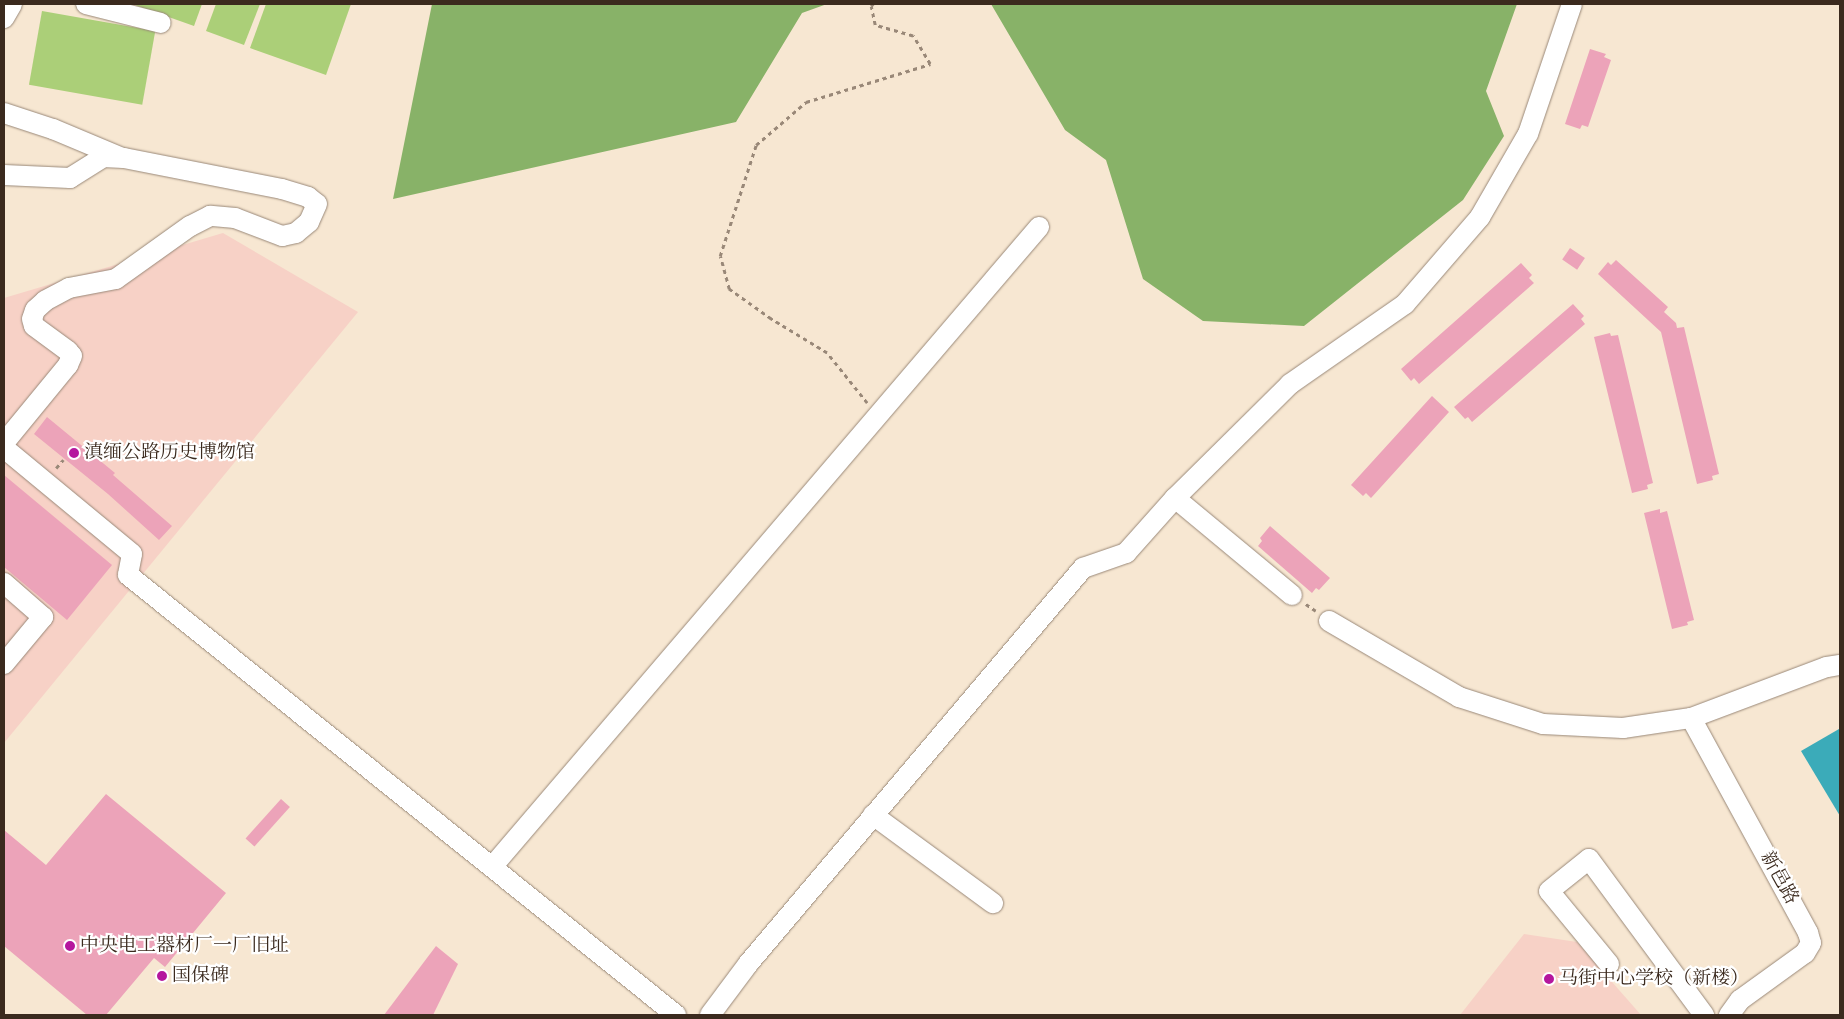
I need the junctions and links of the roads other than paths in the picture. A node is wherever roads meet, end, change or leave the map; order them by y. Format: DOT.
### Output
graph roads {
  1 [pos="12,4"];
  2 [pos="86,4"];
  3 [pos="1572,4"];
  4 [pos="4,18"];
  5 [pos="160,23"];
  6 [pos="4,113"];
  7 [pos="121,158"];
  8 [pos="4,175"];
  9 [pos="1039,227"];
  10 [pos="4,443"];
  11 [pos="4,448"];
  12 [pos="1175,498"];
  13 [pos="4,583"];
  14 [pos="1292,595"];
  15 [pos="1329,621"];
  16 [pos="4,664"];
  17 [pos="1840,665"];
  18 [pos="1691,718"];
  19 [pos="873,815"];
  20 [pos="492,867"];
  21 [pos="993,903"];
  22 [pos="1609,964"];
  23 [pos="676,1015"];
  24 [pos="710,1015"];
  25 [pos="1704,1015"];
  26 [pos="1729,1015"];
  1 -- 4 [label="street"];
  2 -- 5 [label="street"];
  3 -- 12 [label="street"];
  6 -- 7 [label="street"];
  7 -- 8 [label="street"];
  7 -- 10 [label="street"];
  9 -- 20 [label="street"];
  11 -- 20 [label="street"];
  12 -- 14 [label="street"];
  12 -- 19 [label="street"];
  13 -- 16 [label="street"];
  15 -- 18 [label="street"];
  17 -- 18 [label="street"];
  18 -- 26 [label="street, 新邑路"];
  19 -- 21 [label="street"];
  19 -- 24 [label="street"];
  20 -- 23 [label="street"];
  22 -- 25 [label="street"];
}
